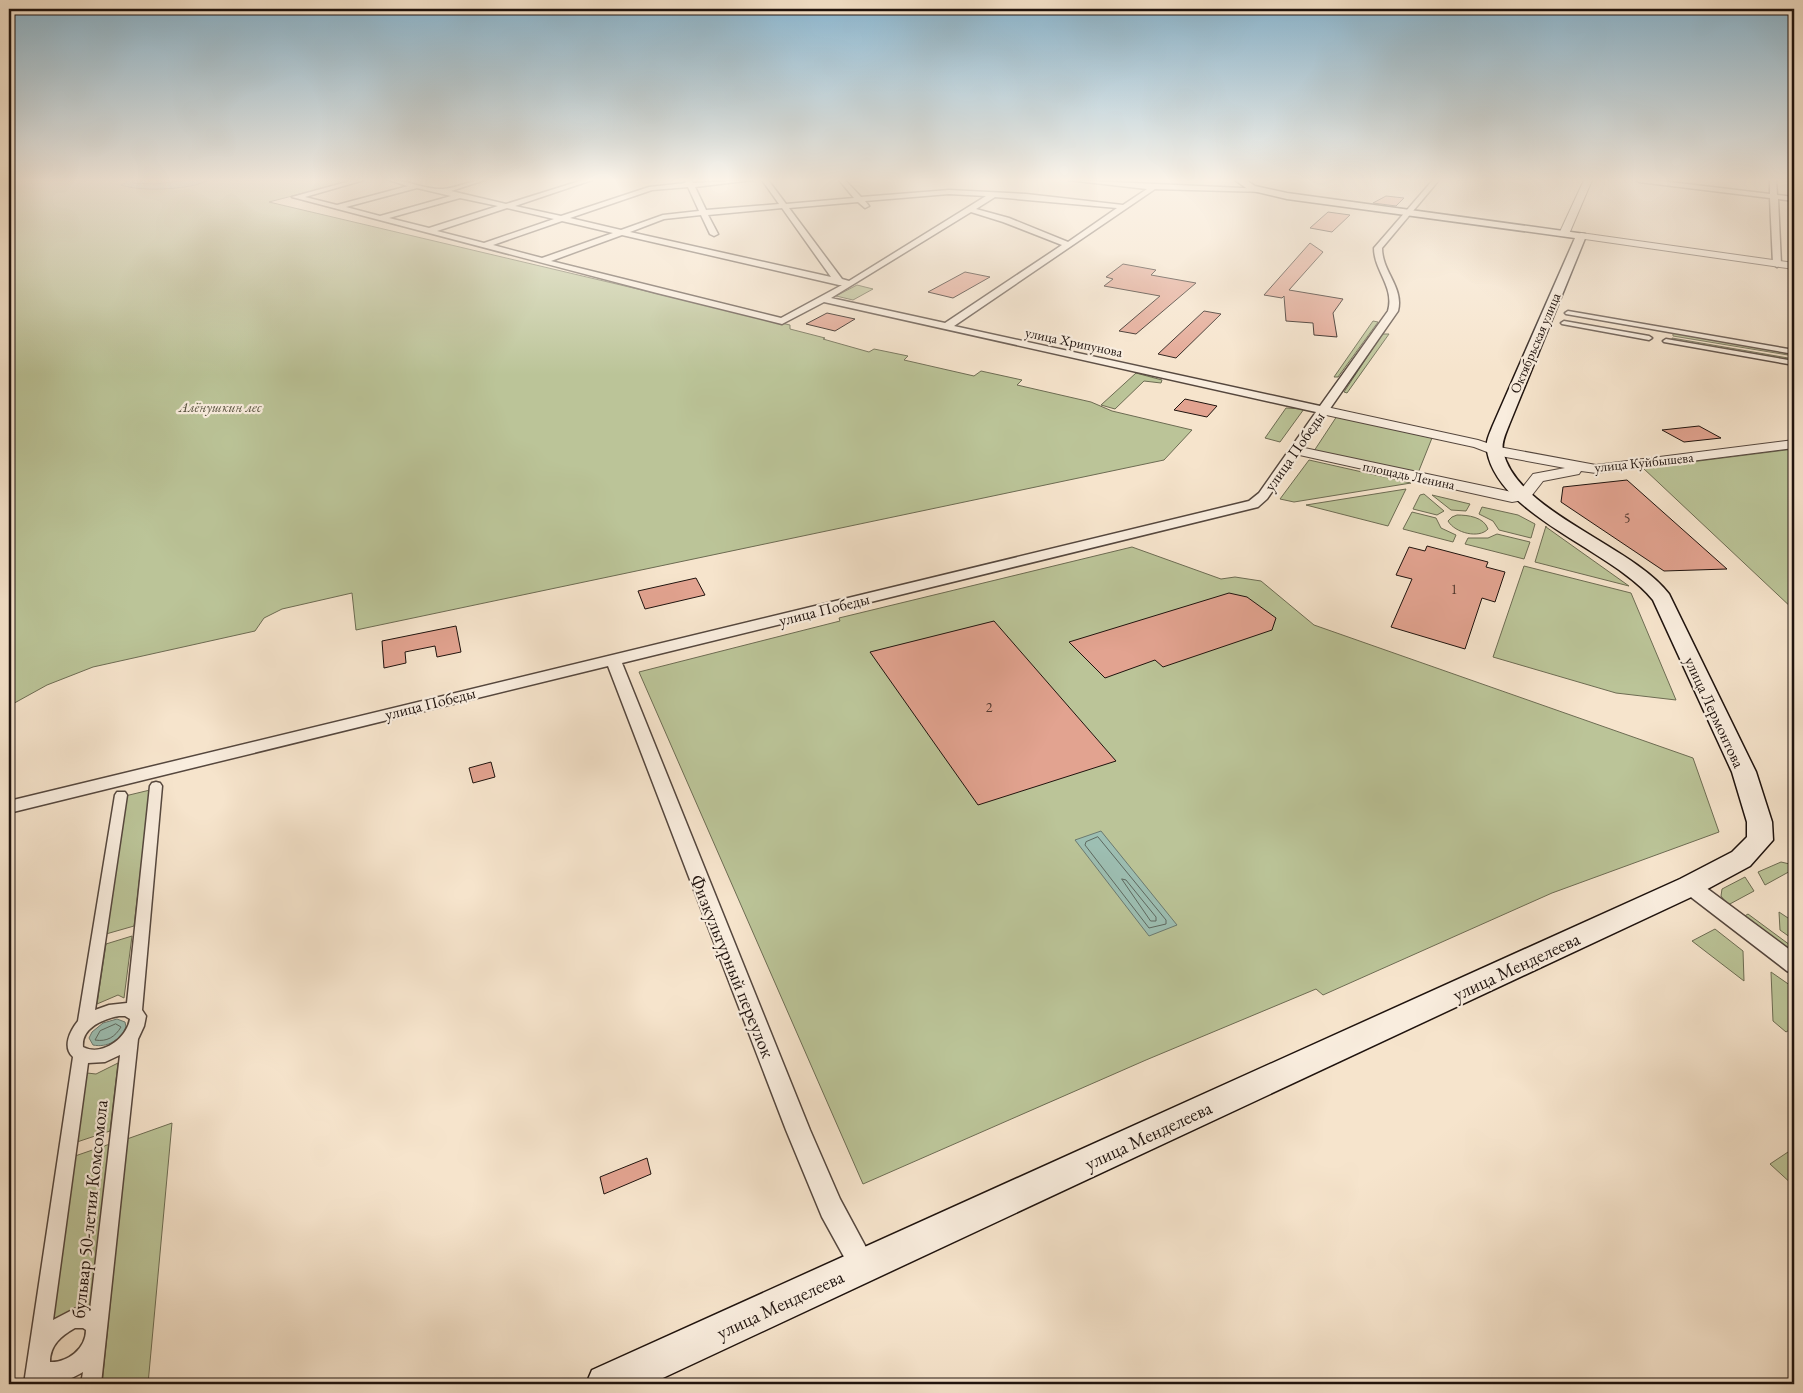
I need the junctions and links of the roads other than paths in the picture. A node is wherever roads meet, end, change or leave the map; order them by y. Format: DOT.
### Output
graph roads {
  1 [pos="485,245"];
  2 [pos="586,245"];
  3 [pos="678,245"];
  4 [pos="811,245"];
  5 [pos="913,245"];
  6 [pos="1068,245"];
  7 [pos="1379,245"];
  8 [pos="1577,245"];
  9 [pos="1644,245"];
  10 [pos="1776,245"];
  11 [pos="542,261"];
  12 [pos="1777,264"];
  13 [pos="1794,266"];
  14 [pos="839,282"];
  15 [pos="850,284"];
  16 [pos="822,299"];
  17 [pos="946,327"];
  18 [pos="1650,333"];
  19 [pos="1668,336"];
  20 [pos="1794,352"];
  21 [pos="1794,358"];
  22 [pos="1794,363"];
  23 [pos="1322,410"];
  24 [pos="1794,444"];
  25 [pos="1295,450"];
  26 [pos="1495,451"];
  27 [pos="1596,469"];
  28 [pos="1524,496"];
  29 [pos="613,660"];
  30 [pos="156,786"];
  31 [pos="121,795"];
  32 [pos="9,807"];
  33 [pos="1690,886"];
  34 [pos="1794,965"];
  35 [pos="134,1011"];
  36 [pos="86,1025"];
  37 [pos="130,1039"];
  38 [pos="81,1055"];
  39 [pos="863,1266"];
  40 [pos="97,1332"];
  41 [pos="39,1354"];
  42 [pos="34,1384"];
  43 [pos="91,1384"];
  44 [pos="606,1384"];
  1 -- 11 [label="street"];
  2 -- 11 [label="street"];
  3 -- 14 [label="street"];
  4 -- 14 [label="street"];
  5 -- 15 [label="street"];
  6 -- 17 [label="street"];
  7 -- 23 [label="street, улица Победы"];
  8 -- 26 [label="main road, Октябрьская улица"];
  9 -- 12 [label="street"];
  10 -- 12 [label="street"];
  11 -- 16 [label="street"];
  12 -- 13 [label="street"];
  14 -- 15 [label="street"];
  15 -- 16 [label="street"];
  16 -- 17 [label="street, улица Хрипунова"];
  17 -- 23 [label="street, улица Хрипунова"];
  18 -- 18 [label="street"];
  18 -- 19 [label="street"];
  18 -- 19 [label="street"];
  19 -- 20 [label="street"];
  19 -- 21 [label="street"];
  19 -- 22 [label="street"];
  23 -- 25 [label="street, улица Победы"];
  23 -- 26 [label="street"];
  24 -- 27 [label="street, улица Куйбышева"];
  25 -- 28 [label="street, площадь Ленина"];
  25 -- 29 [label="street, улица Победы"];
  26 -- 27 [label="street, улица Куйбышева"];
  26 -- 28 [label="main road, улица Лермонтова"];
  27 -- 28 [label="street"];
  28 -- 33 [label="main road, улица Лермонтова"];
  29 -- 32 [label="street, улица Победы"];
  29 -- 39 [label="street, Физкультурный переулок"];
  30 -- 35 [label="street, бульвар 50-летия Комсомола"];
  31 -- 36 [label="street, бульвар 50-летия Комсомола"];
  33 -- 34 [label="street"];
  33 -- 39 [label="main road, улица Менделеева"];
  35 -- 36 [label="street"];
  35 -- 37 [label="street, бульвар 50-летия Комсомола"];
  36 -- 38 [label="street, бульвар 50-летия Комсомола"];
  37 -- 38 [label="street"];
  37 -- 40 [label="street, бульвар 50-летия Комсомола"];
  38 -- 41 [label="street, бульвар 50-летия Комсомола"];
  39 -- 44 [label="main road, улица Менделеева"];
  40 -- 41 [label="street"];
  40 -- 41 [label="street"];
  40 -- 43 [label="street, бульвар 50-летия Комсомола"];
  41 -- 42 [label="street, бульвар 50-летия Комсомола"];
}
